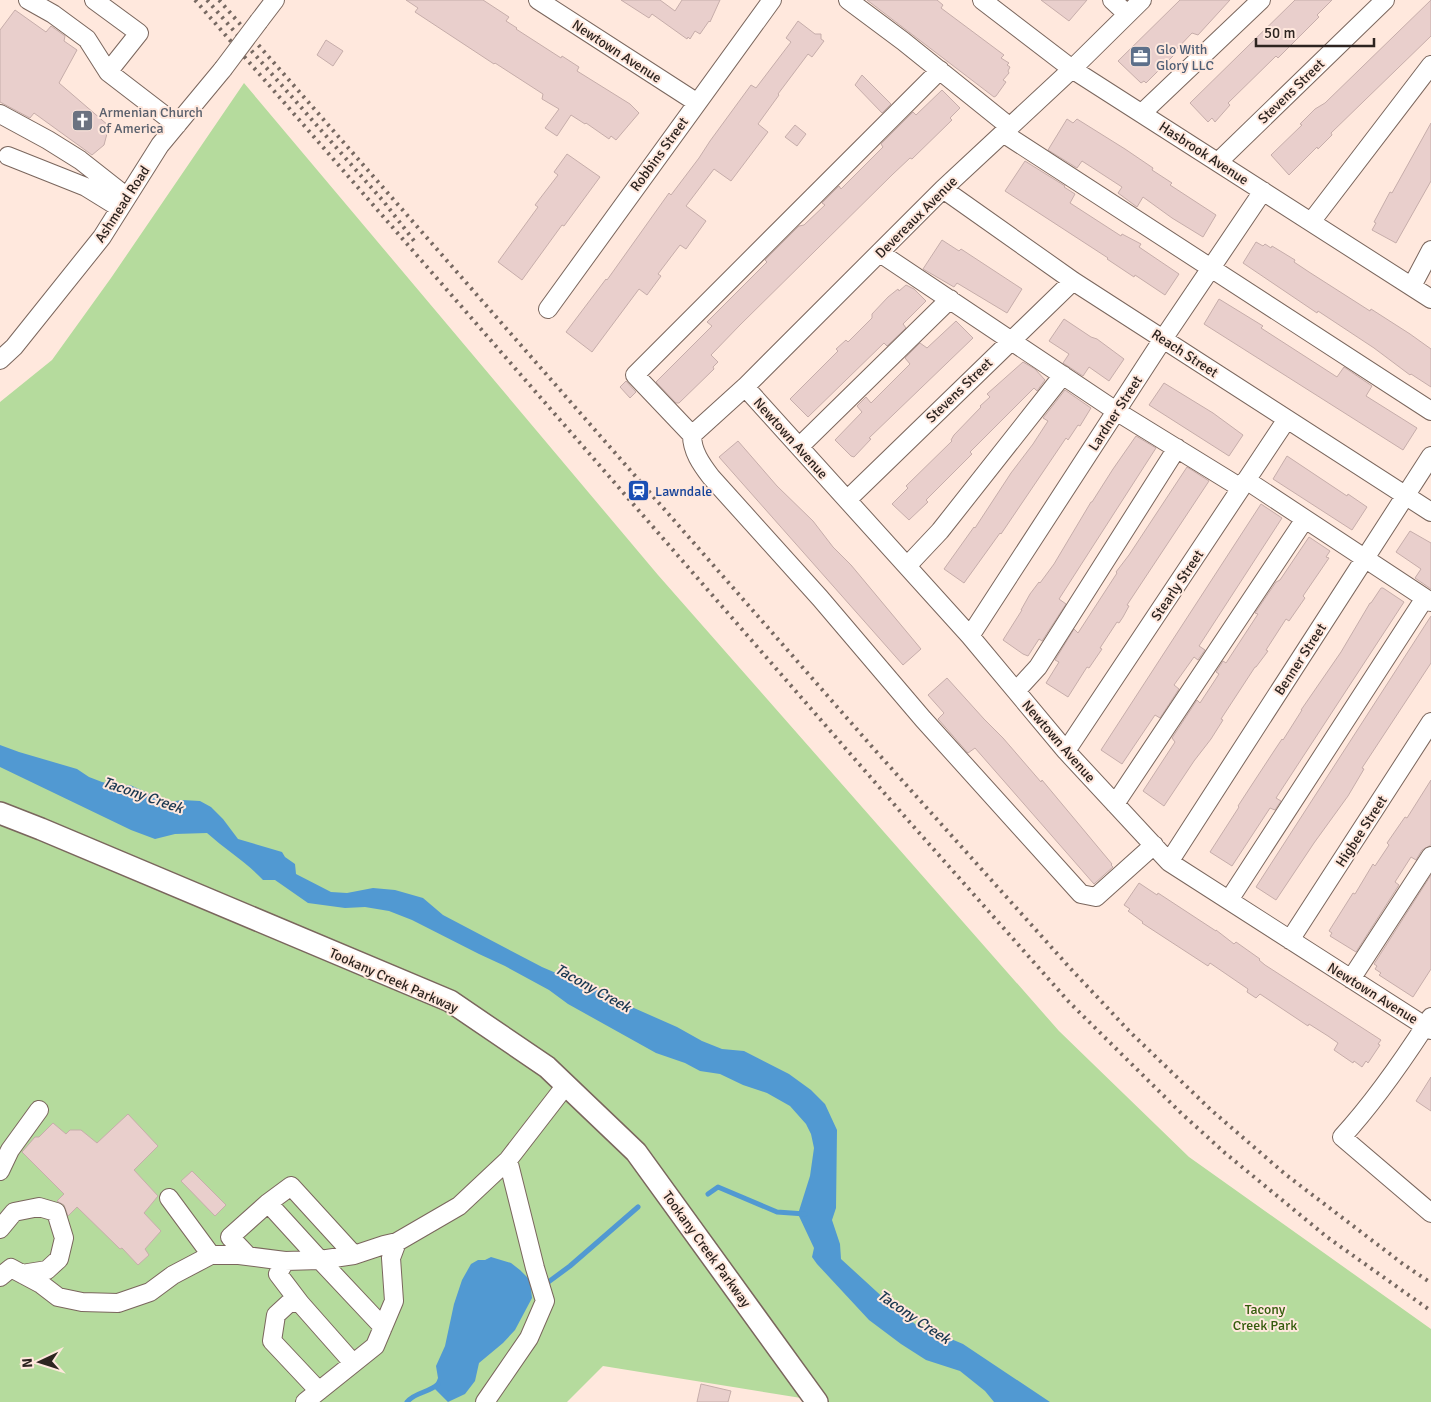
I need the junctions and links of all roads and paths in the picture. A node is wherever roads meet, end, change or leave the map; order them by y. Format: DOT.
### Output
graph roads {
  1 [pos="28,0"];
  2 [pos="94,0"];
  3 [pos="275,0"];
  4 [pos="538,0"];
  5 [pos="772,0"];
  6 [pos="848,0"];
  7 [pos="982,0"];
  8 [pos="1112,0"];
  9 [pos="1142,0"];
  10 [pos="1261,0"];
  11 [pos="1385,0"];
  12 [pos="1127,14"];
  13 [pos="1431,64"];
  14 [pos="1072,69"];
  15 [pos="940,70"];
  16 [pos="108,72"];
  17 [pos="696,102"];
  18 [pos="1142,113"];
  19 [pos="0,114"];
  20 [pos="176,125"];
  21 [pos="1007,130"];
  22 [pos="8,156"];
  23 [pos="1218,162"];
  24 [pos="943,189"];
  25 [pos="1263,191"];
  26 [pos="124,203"];
  27 [pos="1311,222"];
  28 [pos="1431,250"];
  29 [pos="880,253"];
  30 [pos="1210,269"];
  31 [pos="1073,281"];
  32 [pos="1412,286"];
  33 [pos="950,299"];
  34 [pos="1431,299"];
  35 [pos="548,309"];
  36 [pos="1163,339"];
  37 [pos="1012,340"];
  38 [pos="0,360"];
  39 [pos="1063,375"];
  40 [pos="744,386"];
  41 [pos="1116,411"];
  42 [pos="1431,412"];
  43 [pos="1287,419"];
  44 [pos="692,435"];
  45 [pos="799,447"];
  46 [pos="1177,448"];
  47 [pos="1431,456"];
  48 [pos="1244,484"];
  49 [pos="1405,495"];
  50 [pos="847,500"];
  51 [pos="1431,512"];
  52 [pos="1305,519"];
  53 [pos="1364,559"];
  54 [pos="907,566"];
  55 [pos="1428,600"];
  56 [pos="970,636"];
  57 [pos="1016,691"];
  58 [pos="1431,722"];
  59 [pos="1066,751"];
  60 [pos="1115,804"];
  61 [pos="0,813"];
  62 [pos="1154,845"];
  63 [pos="1431,856"];
  64 [pos="1169,862"];
  65 [pos="1229,900"];
  66 [pos="1290,940"];
  67 [pos="1351,979"];
  68 [pos="1429,1024"];
  69 [pos="566,1085"];
  70 [pos="39,1110"];
  71 [pos="508,1160"];
  72 [pos="0,1171"];
  73 [pos="169,1198"];
  74 [pos="268,1203"];
  75 [pos="1431,1213"];
  76 [pos="2,1222"];
  77 [pos="397,1242"];
  78 [pos="211,1255"];
  79 [pos="354,1255"];
  80 [pos="248,1256"];
  81 [pos="320,1260"];
  82 [pos="286,1261"];
  83 [pos="8,1271"];
  84 [pos="300,1303"];
  85 [pos="383,1327"];
  86 [pos="353,1363"];
  87 [pos="312,1397"];
  88 [pos="485,1402"];
  89 [pos="817,1402"];
  1 -- 16 [label="street"];
  2 -- 16 [label="street"];
  3 -- 20 [label="street, Ashmead Road, bridge"];
  4 -- 17 [label="street, Newtown Avenue"];
  5 -- 17 [label="street, Robbins Street"];
  6 -- 15 [label="street"];
  7 -- 14 [label="street, Hasbrook Avenue"];
  8 -- 12 [label="street"];
  9 -- 12 [label="street, Devereaux Avenue"];
  10 -- 18 [label="street"];
  11 -- 23 [label="street, Stevens Street"];
  12 -- 14 [label="street, Devereaux Avenue"];
  13 -- 27 [label="street"];
  14 -- 18 [label="street, Hasbrook Avenue"];
  14 -- 21 [label="street, Devereaux Avenue"];
  15 -- 21 [label="street"];
  15 -- 44 [label="street"];
  16 -- 20 [label="street"];
  17 -- 35 [label="street, Robbins Street"];
  18 -- 23 [label="street, Hasbrook Avenue"];
  19 -- 26 [label="street"];
  20 -- 26 [label="street, Ashmead Road"];
  21 -- 24 [label="street, Devereaux Avenue"];
  21 -- 30 [label="street"];
  22 -- 26 [label="street"];
  23 -- 25 [label="street, Hasbrook Avenue"];
  24 -- 29 [label="street, Devereaux Avenue"];
  24 -- 31 [label="street, Reach Street"];
  25 -- 27 [label="street, Hasbrook Avenue"];
  25 -- 30 [label="street, Lardner Street"];
  26 -- 38 [label="street, Ashmead Road"];
  27 -- 32 [label="street, Hasbrook Avenue"];
  28 -- 32 [label="street"];
  29 -- 33 [label="street"];
  29 -- 40 [label="street, Devereaux Avenue"];
  30 -- 36 [label="street, Lardner Street"];
  30 -- 42 [label="street"];
  31 -- 36 [label="street, Reach Street"];
  31 -- 37 [label="street, Stevens Street"];
  32 -- 34 [label="street, Hasbrook Avenue"];
  33 -- 37 [label="street"];
  33 -- 45 [label="street"];
  36 -- 41 [label="street, Lardner Street"];
  36 -- 43 [label="street, Reach Street"];
  37 -- 39 [label="street"];
  37 -- 50 [label="street, Stevens Street"];
  39 -- 41 [label="street"];
  39 -- 54 [label="street"];
  40 -- 44 [label="street, Devereaux Avenue"];
  40 -- 45 [label="street, Newtown Avenue"];
  41 -- 46 [label="street"];
  41 -- 56 [label="street, Lardner Street"];
  43 -- 48 [label="street, Stearly Street"];
  43 -- 49 [label="street, Reach Street"];
  44 -- 62 [label="street"];
  45 -- 50 [label="street, Newtown Avenue"];
  46 -- 48 [label="street"];
  46 -- 57 [label="street"];
  47 -- 49 [label="street, Benner Street"];
  48 -- 52 [label="street"];
  48 -- 59 [label="street, Stearly Street"];
  49 -- 51 [label="street, Reach Street"];
  49 -- 53 [label="street, Benner Street"];
  50 -- 54 [label="street, Newtown Avenue"];
  52 -- 53 [label="street"];
  52 -- 60 [label="street"];
  53 -- 55 [label="street"];
  53 -- 64 [label="street, Benner Street"];
  54 -- 56 [label="street, Newtown Avenue"];
  55 -- 65 [label="street"];
  56 -- 57 [label="street, Newtown Avenue"];
  57 -- 59 [label="street, Newtown Avenue"];
  58 -- 66 [label="street, Higbee Street"];
  59 -- 60 [label="street, Newtown Avenue"];
  60 -- 62 [label="street, Newtown Avenue"];
  61 -- 69 [label="main road, Tookany Creek Parkway"];
  62 -- 64 [label="street, Newtown Avenue"];
  63 -- 67 [label="street"];
  64 -- 65 [label="street, Newtown Avenue"];
  65 -- 66 [label="street, Newtown Avenue"];
  66 -- 67 [label="street, Newtown Avenue"];
  67 -- 68 [label="street, Newtown Avenue"];
  68 -- 75 [label="street"];
  69 -- 71 [label="street"];
  69 -- 89 [label="main road, Tookany Creek Parkway"];
  70 -- 72 [label="street"];
  71 -- 77 [label="street"];
  71 -- 88 [label="street"];
  73 -- 78 [label="street"];
  74 -- 79 [label="street"];
  74 -- 80 [label="street"];
  74 -- 81 [label="street"];
  76 -- 83 [label="street"];
  77 -- 79 [label="street"];
  77 -- 85 [label="street"];
  78 -- 80 [label="street"];
  78 -- 83 [label="street"];
  79 -- 81 [label="street"];
  80 -- 82 [label="street"];
  81 -- 82 [label="street"];
  81 -- 85 [label="street"];
  82 -- 84 [label="street"];
  84 -- 86 [label="street"];
  84 -- 87 [label="street"];
  85 -- 86 [label="street"];
  86 -- 87 [label="street"];
}
